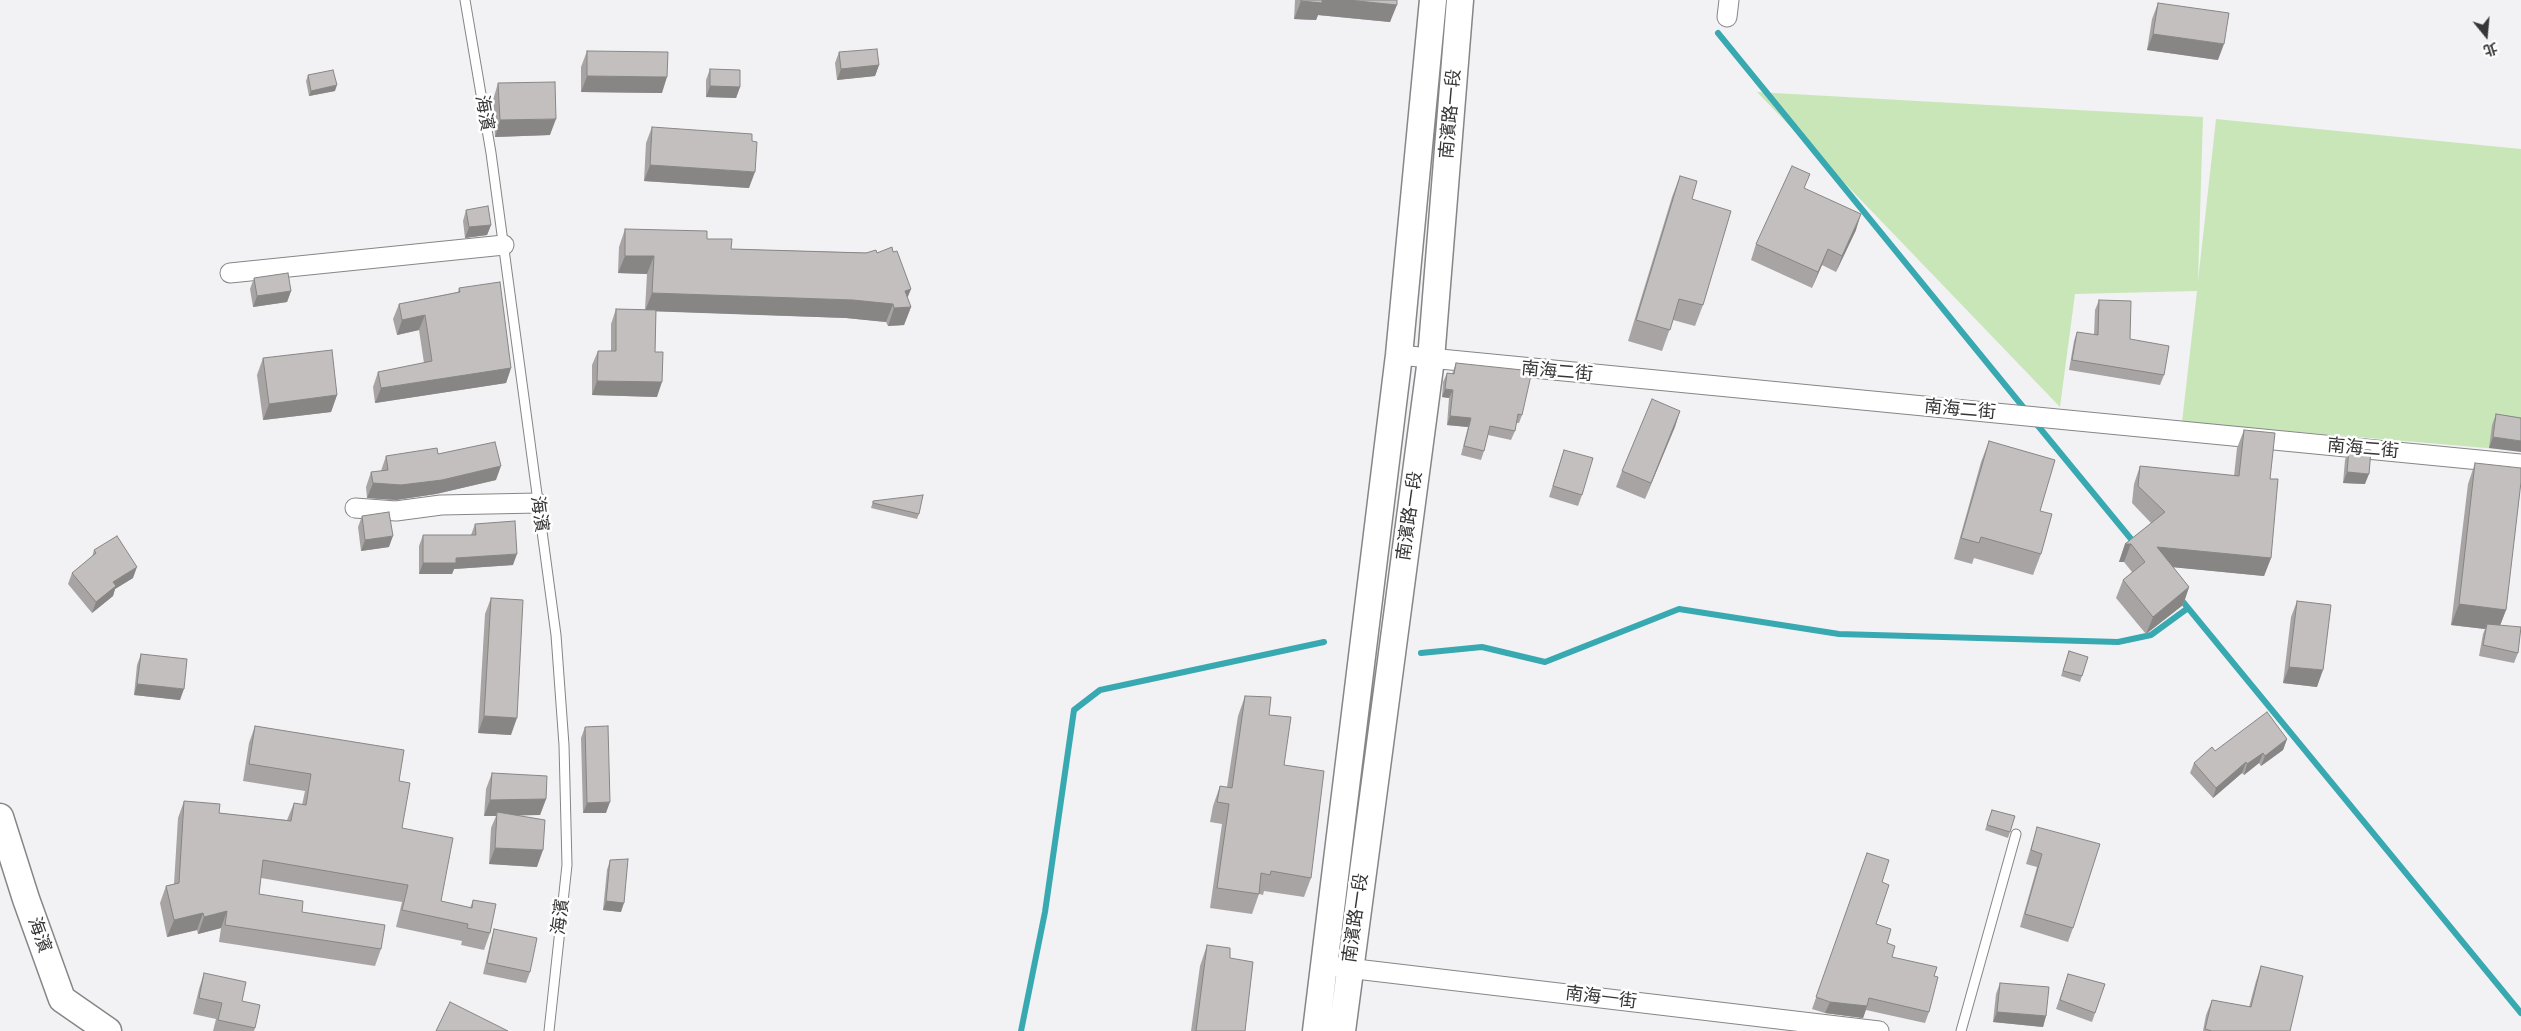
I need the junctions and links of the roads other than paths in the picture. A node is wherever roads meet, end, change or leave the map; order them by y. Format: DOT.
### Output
graph roads {
  1 [pos="465,0"];
  2 [pos="1433,0"];
  3 [pos="1460,0"];
  4 [pos="504,246"];
  5 [pos="230,273"];
  6 [pos="1399,355"];
  7 [pos="1431,359"];
  8 [pos="2521,464"];
  9 [pos="538,503"];
  10 [pos="355,508"];
  11 [pos="0,817"];
  12 [pos="2016,834"];
  13 [pos="1323,964"];
  14 [pos="1349,969"];
  15 [pos="108,1031"];
  16 [pos="549,1031"];
  17 [pos="1316,1031"];
  18 [pos="1342,1031"];
  19 [pos="1879,1031"];
  20 [pos="1961,1031"];
  1 -- 4 [label="lane, 海濱"];
  2 -- 6 [label="main road, 南濱路一段"];
  3 -- 7 [label="main road, 南濱路一段"];
  4 -- 5 [label="street"];
  4 -- 9 [label="lane, 海濱"];
  6 -- 7 [label="street, 南海二街"];
  6 -- 13 [label="main road, 南濱路一段"];
  7 -- 8 [label="street, 南海二街"];
  7 -- 14 [label="main road, 南濱路一段"];
  9 -- 10 [label="street"];
  9 -- 16 [label="lane, 海濱"];
  11 -- 15 [label="main road, 海濱"];
  12 -- 20 [label="lane"];
  13 -- 14 [label="street, 南海一街"];
  13 -- 17 [label="main road, 南濱路一段"];
  14 -- 18 [label="main road, 南濱路一段"];
  14 -- 19 [label="street, 南海一街"];
}
